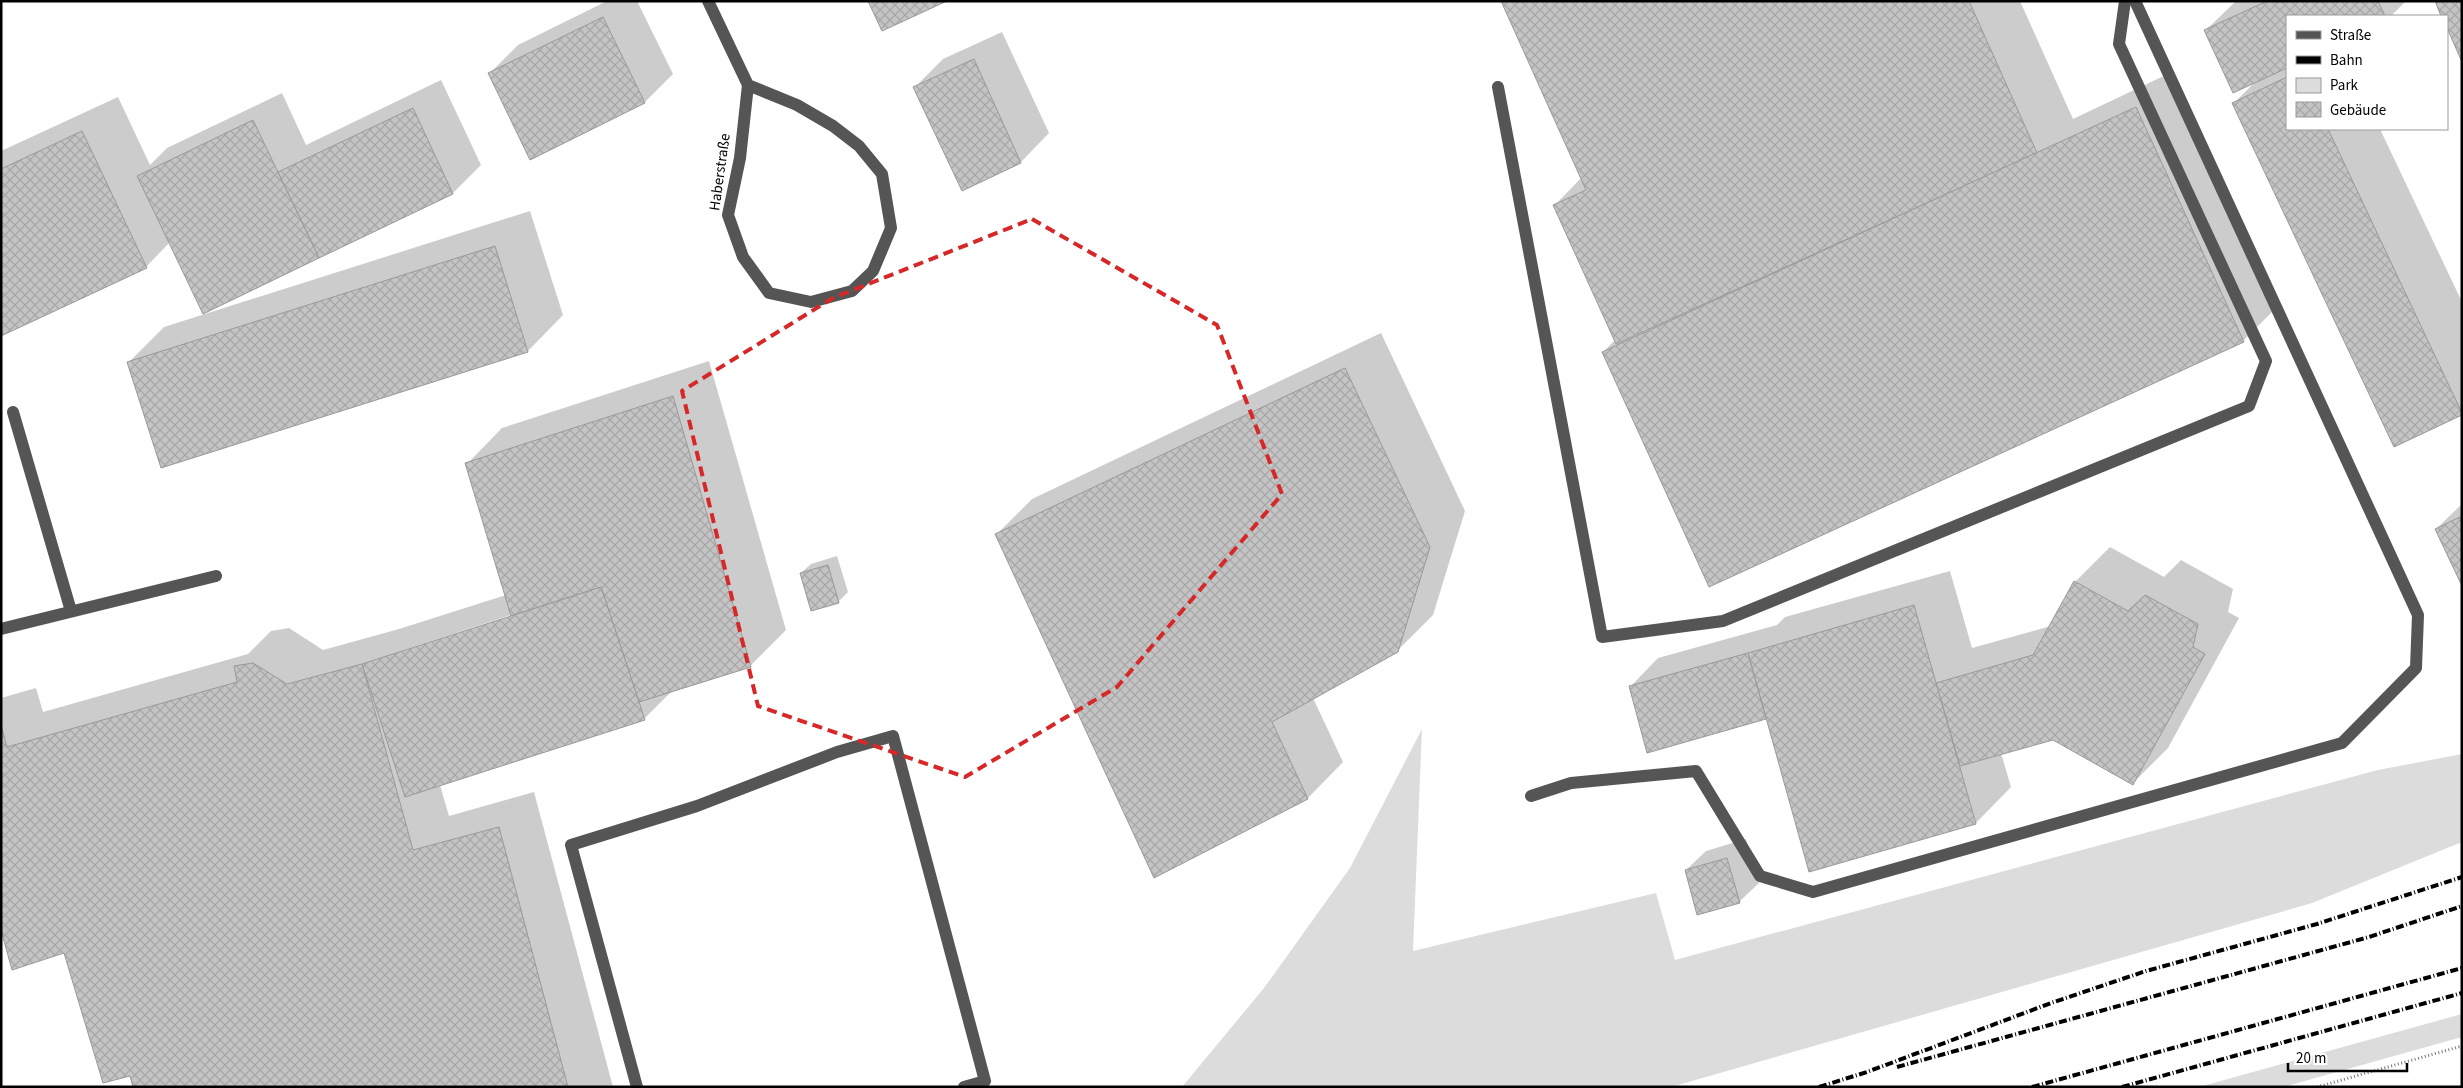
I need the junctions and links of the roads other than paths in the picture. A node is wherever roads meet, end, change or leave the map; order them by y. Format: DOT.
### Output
graph roads {
  1 [pos="708,1"];
  2 [pos="2125,1"];
  3 [pos="2135,1"];
  4 [pos="748,85"];
  5 [pos="1498,87"];
  6 [pos="13,412"];
  7 [pos="216,576"];
  8 [pos="72,612"];
  9 [pos="1,629"];
  10 [pos="1531,796"];
  11 [pos="637,1087"];
  12 [pos="964,1087"];
  1 -- 4 [label="street"];
  2 -- 5 [label="street"];
  3 -- 10 [label="street"];
  4 -- 4 [label="street, Haberstraße"];
  6 -- 8 [label="street"];
  7 -- 8 [label="street"];
  8 -- 9 [label="street"];
  11 -- 12 [label="street"];
}
